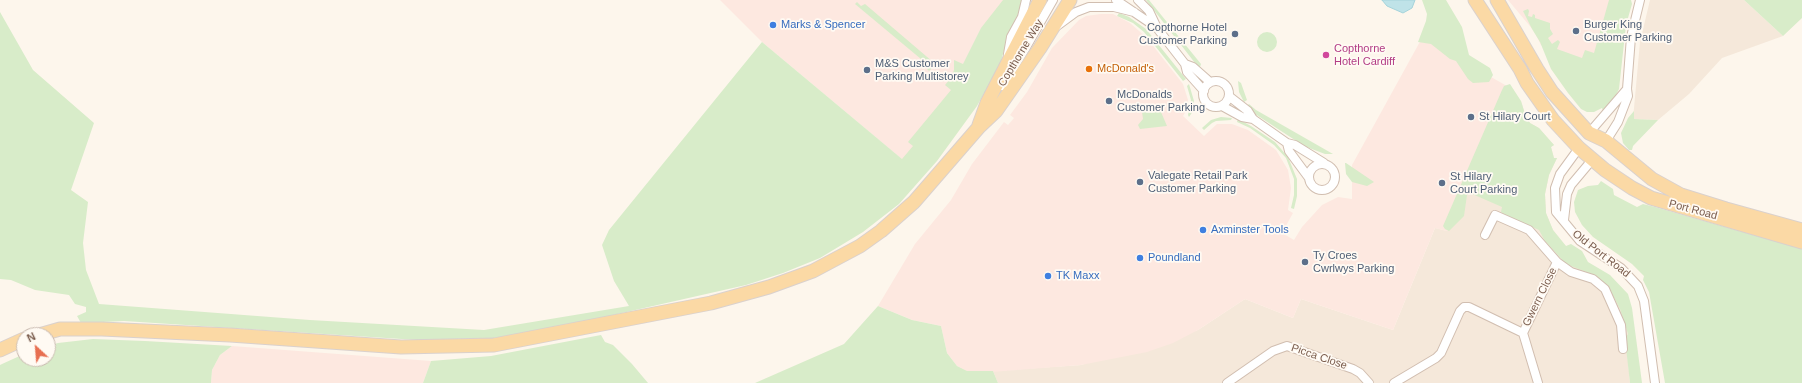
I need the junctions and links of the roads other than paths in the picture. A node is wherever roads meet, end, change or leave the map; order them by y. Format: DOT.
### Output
graph roads {
  1 [pos="1026,0"];
  2 [pos="1040,0"];
  3 [pos="1052,0"];
  4 [pos="1070,0"];
  5 [pos="1116,0"];
  6 [pos="1138,0"];
  7 [pos="1475,0"];
  8 [pos="1497,0"];
  9 [pos="1640,0"];
  10 [pos="1134,12"];
  11 [pos="1054,28"];
  12 [pos="1157,28"];
  13 [pos="1007,63"];
  14 [pos="1186,64"];
  15 [pos="1210,82"];
  16 [pos="1627,89"];
  17 [pos="1204,91"];
  18 [pos="1230,97"];
  19 [pos="987,103"];
  20 [pos="1222,106"];
  21 [pos="1253,119"];
  22 [pos="978,127"];
  23 [pos="1590,133"];
  24 [pos="1606,141"];
  25 [pos="1287,143"];
  26 [pos="1579,148"];
  27 [pos="1592,160"];
  28 [pos="1324,164"];
  29 [pos="1309,178"];
  30 [pos="1564,220"];
  31 [pos="1802,230"];
  32 [pos="1485,235"];
  33 [pos="1802,242"];
  34 [pos="1557,262"];
  35 [pos="56,330"];
  36 [pos="1523,333"];
  37 [pos="16,343"];
  38 [pos="1623,349"];
  39 [pos="0,350"];
  40 [pos="1227,383"];
  41 [pos="1369,383"];
  42 [pos="1394,383"];
  43 [pos="1538,383"];
  44 [pos="1655,383"];
  1 -- 13 [label="street"];
  2 -- 13 [label="main road"];
  3 -- 19 [label="street, Copthorne Way"];
  4 -- 11 [label="main road"];
  5 -- 10 [label="street, Copthorne Way"];
  6 -- 12 [label="street, Copthorne Way"];
  7 -- 26 [label="main road, Port Road"];
  8 -- 23 [label="main road, Port Road"];
  9 -- 16 [label="street"];
  10 -- 11 [label="street, Copthorne Way"];
  10 -- 12 [label="street, Copthorne Way"];
  11 -- 22 [label="main road"];
  12 -- 14 [label="street, Copthorne Way"];
  13 -- 19 [label="main road"];
  14 -- 15 [label="street, Copthorne Way"];
  14 -- 17 [label="street, Copthorne Way"];
  15 -- 17 [label="street"];
  15 -- 18 [label="street, Copthorne Way"];
  16 -- 23 [label="street"];
  16 -- 24 [label="street"];
  17 -- 20 [label="street, Copthorne Way"];
  18 -- 20 [label="street"];
  18 -- 21 [label="street, Copthorne Way"];
  19 -- 22 [label="main road"];
  20 -- 21 [label="street, Copthorne Way"];
  21 -- 25 [label="street, Copthorne Way"];
  22 -- 35 [label="main road"];
  23 -- 24 [label="main road, Port Road"];
  23 -- 26 [label="main road"];
  24 -- 27 [label="main road"];
  24 -- 31 [label="main road, Port Road"];
  25 -- 28 [label="street, Copthorne Way"];
  25 -- 29 [label="street, Copthorne Way"];
  26 -- 27 [label="main road, Port Road"];
  26 -- 30 [label="street, Old Port Road"];
  27 -- 30 [label="street, Old Port Road"];
  27 -- 33 [label="main road, Port Road"];
  28 -- 29 [label="street"];
  28 -- 29 [label="street"];
  30 -- 44 [label="street, Old Port Road"];
  32 -- 34 [label="street, Gwern Close"];
  34 -- 36 [label="street, Gwern Close"];
  34 -- 38 [label="street, Gwern Close"];
  36 -- 42 [label="street, Gwern Close"];
  36 -- 43 [label="street, Gwern Close"];
  37 -- 39 [label="main road"];
  40 -- 41 [label="street, Picca Close"];
}
